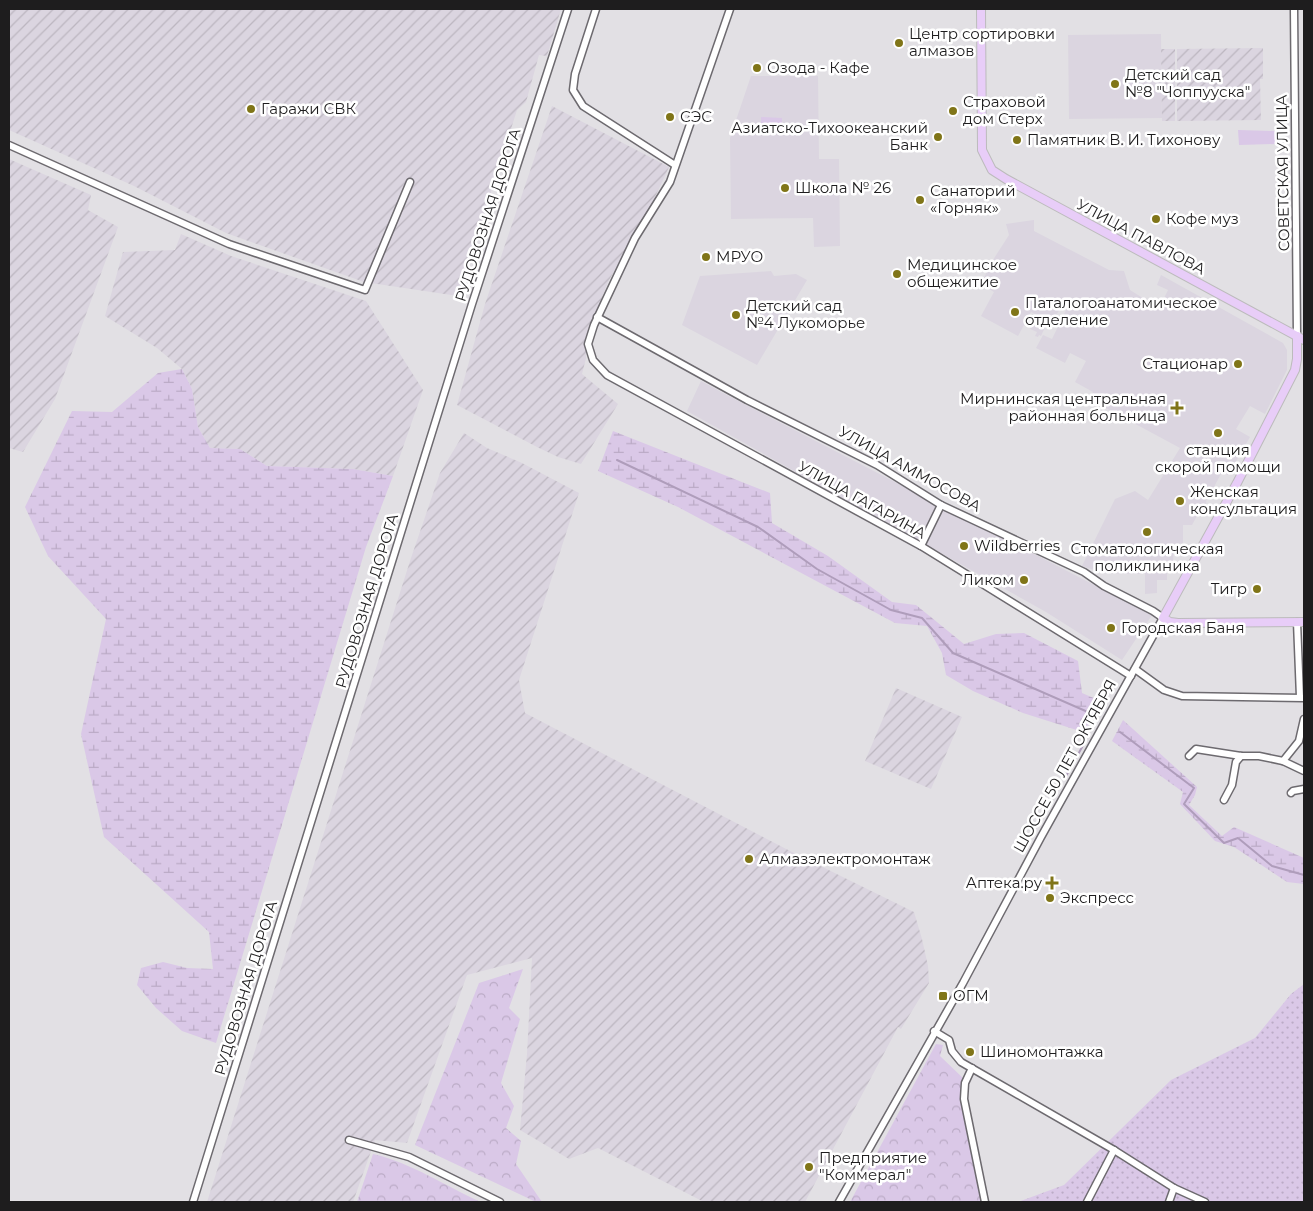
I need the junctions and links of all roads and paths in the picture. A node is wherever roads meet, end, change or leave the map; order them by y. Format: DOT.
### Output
graph roads {
  1 [pos="568,9"];
  2 [pos="596,9"];
  3 [pos="730,9"];
  4 [pos="981,9"];
  5 [pos="1294,9"];
  6 [pos="9,145"];
  7 [pos="675,165"];
  8 [pos="410,182"];
  9 [pos="597,317"];
  10 [pos="1301,338"];
  11 [pos="942,505"];
  12 [pos="921,546"];
  13 [pos="1163,618"];
  14 [pos="1300,622"];
  15 [pos="1135,669"];
  16 [pos="1131,676"];
  17 [pos="1302,697"];
  18 [pos="1304,719"];
  19 [pos="1189,756"];
  20 [pos="1241,756"];
  21 [pos="1283,761"];
  22 [pos="1304,771"];
  23 [pos="1304,789"];
  24 [pos="1291,793"];
  25 [pos="1224,800"];
  26 [pos="934,1031"];
  27 [pos="972,1068"];
  28 [pos="349,1140"];
  29 [pos="1114,1150"];
  30 [pos="1174,1188"];
  31 [pos="193,1202"];
  32 [pos="500,1202"];
  33 [pos="839,1202"];
  34 [pos="985,1202"];
  35 [pos="1088,1202"];
  36 [pos="1169,1202"];
  37 [pos="1205,1202"];
  1 -- 31 [label="street, РУДОВОЗНАЯ ДОРОГА"];
  2 -- 7 [label="street"];
  3 -- 7 [label="street"];
  4 -- 10 [label="main road, УЛИЦА ПАВЛОВА"];
  5 -- 10 [label="street, СОВЕТСКАЯ УЛИЦА"];
  6 -- 8 [label="street"];
  7 -- 9 [label="street"];
  9 -- 11 [label="street, УЛИЦА АММОСОВА"];
  9 -- 12 [label="street, УЛИЦА ГАГАРИНА"];
  10 -- 13 [label="main road, ШОССЕ 50 ЛЕТ ОКТЯБРЯ"];
  11 -- 12 [label="street"];
  11 -- 13 [label="street, УЛИЦА АММОСОВА"];
  12 -- 16 [label="street, УЛИЦА ГАГАРИНА"];
  13 -- 14 [label="main road, УЛИЦА АММОСОВА"];
  13 -- 15 [label="street, ШОССЕ 50 ЛЕТ ОКТЯБРЯ"];
  14 -- 17 [label="street"];
  15 -- 16 [label="street, ШОССЕ 50 ЛЕТ ОКТЯБРЯ"];
  15 -- 17 [label="street"];
  16 -- 26 [label="street, ШОССЕ 50 ЛЕТ ОКТЯБРЯ"];
  18 -- 21 [label="street"];
  19 -- 20 [label="street"];
  20 -- 21 [label="street"];
  20 -- 25 [label="street"];
  21 -- 22 [label="street"];
  23 -- 24 [label="street"];
  26 -- 27 [label="street"];
  26 -- 33 [label="street, ШОССЕ 50 ЛЕТ ОКТЯБРЯ"];
  27 -- 29 [label="street"];
  27 -- 34 [label="street"];
  28 -- 32 [label="street"];
  29 -- 30 [label="street"];
  29 -- 35 [label="street"];
  30 -- 36 [label="street"];
  30 -- 37 [label="street"];
}
